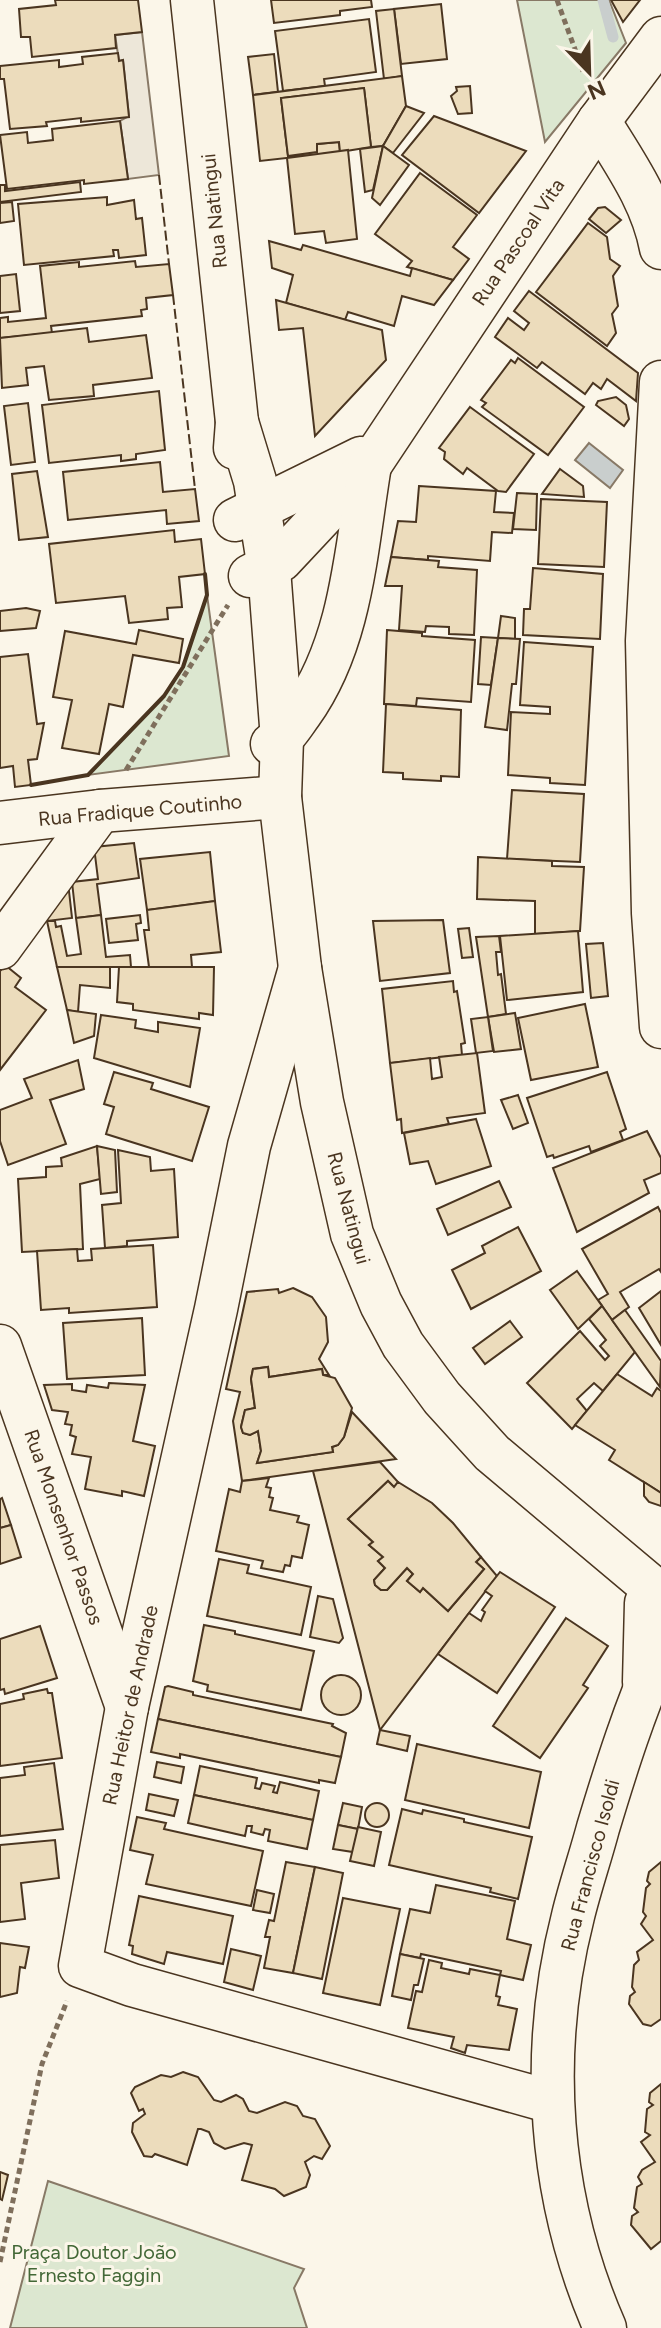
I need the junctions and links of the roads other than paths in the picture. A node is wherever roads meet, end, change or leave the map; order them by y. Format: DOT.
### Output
graph roads {
  1 [pos="192,0"];
  2 [pos="661,38"];
  3 [pos="599,121"];
  4 [pos="661,248"];
  5 [pos="661,382"];
  6 [pos="375,457"];
  7 [pos="247,515"];
  8 [pos="251,577"];
  9 [pos="276,764"];
  10 [pos="100,811"];
  11 [pos="0,823"];
  12 [pos="0,948"];
  13 [pos="300,968"];
  14 [pos="661,1027"];
  15 [pos="0,1346"];
  16 [pos="654,1594"];
  17 [pos="653,1669"];
  18 [pos="127,1707"];
  19 [pos="552,2102"];
  20 [pos="605,2328"];
  1 -- 7 [label="street, Rua Natingui"];
  2 -- 3 [label="street, Rua Pascoal Vita"];
  3 -- 4 [label="street"];
  3 -- 6 [label="street, Rua Pascoal Vita"];
  5 -- 14 [label="street"];
  6 -- 7 [label="street, Rua Pascoal Vita"];
  6 -- 8 [label="street, Rua Pascoal Vita"];
  6 -- 9 [label="street, Rua Pascoal Vita"];
  7 -- 8 [label="street, Rua Natingui"];
  8 -- 9 [label="street, Rua Natingui"];
  9 -- 10 [label="street, Rua Fradique Coutinho"];
  9 -- 13 [label="street, Rua Natingui"];
  10 -- 11 [label="street, Rua Fradique Coutinho"];
  10 -- 12 [label="street"];
  13 -- 16 [label="street, Rua Natingui"];
  13 -- 18 [label="street, Rua Heitor de Andrade"];
  15 -- 18 [label="street, Rua Monsenhor Passos"];
  16 -- 17 [label="street, Rua Francisco Isoldi"];
  17 -- 19 [label="street, Rua Francisco Isoldi"];
  18 -- 19 [label="street, Rua Heitor de Andrade"];
  19 -- 20 [label="street, Rua Francisco Isoldi"];
}
